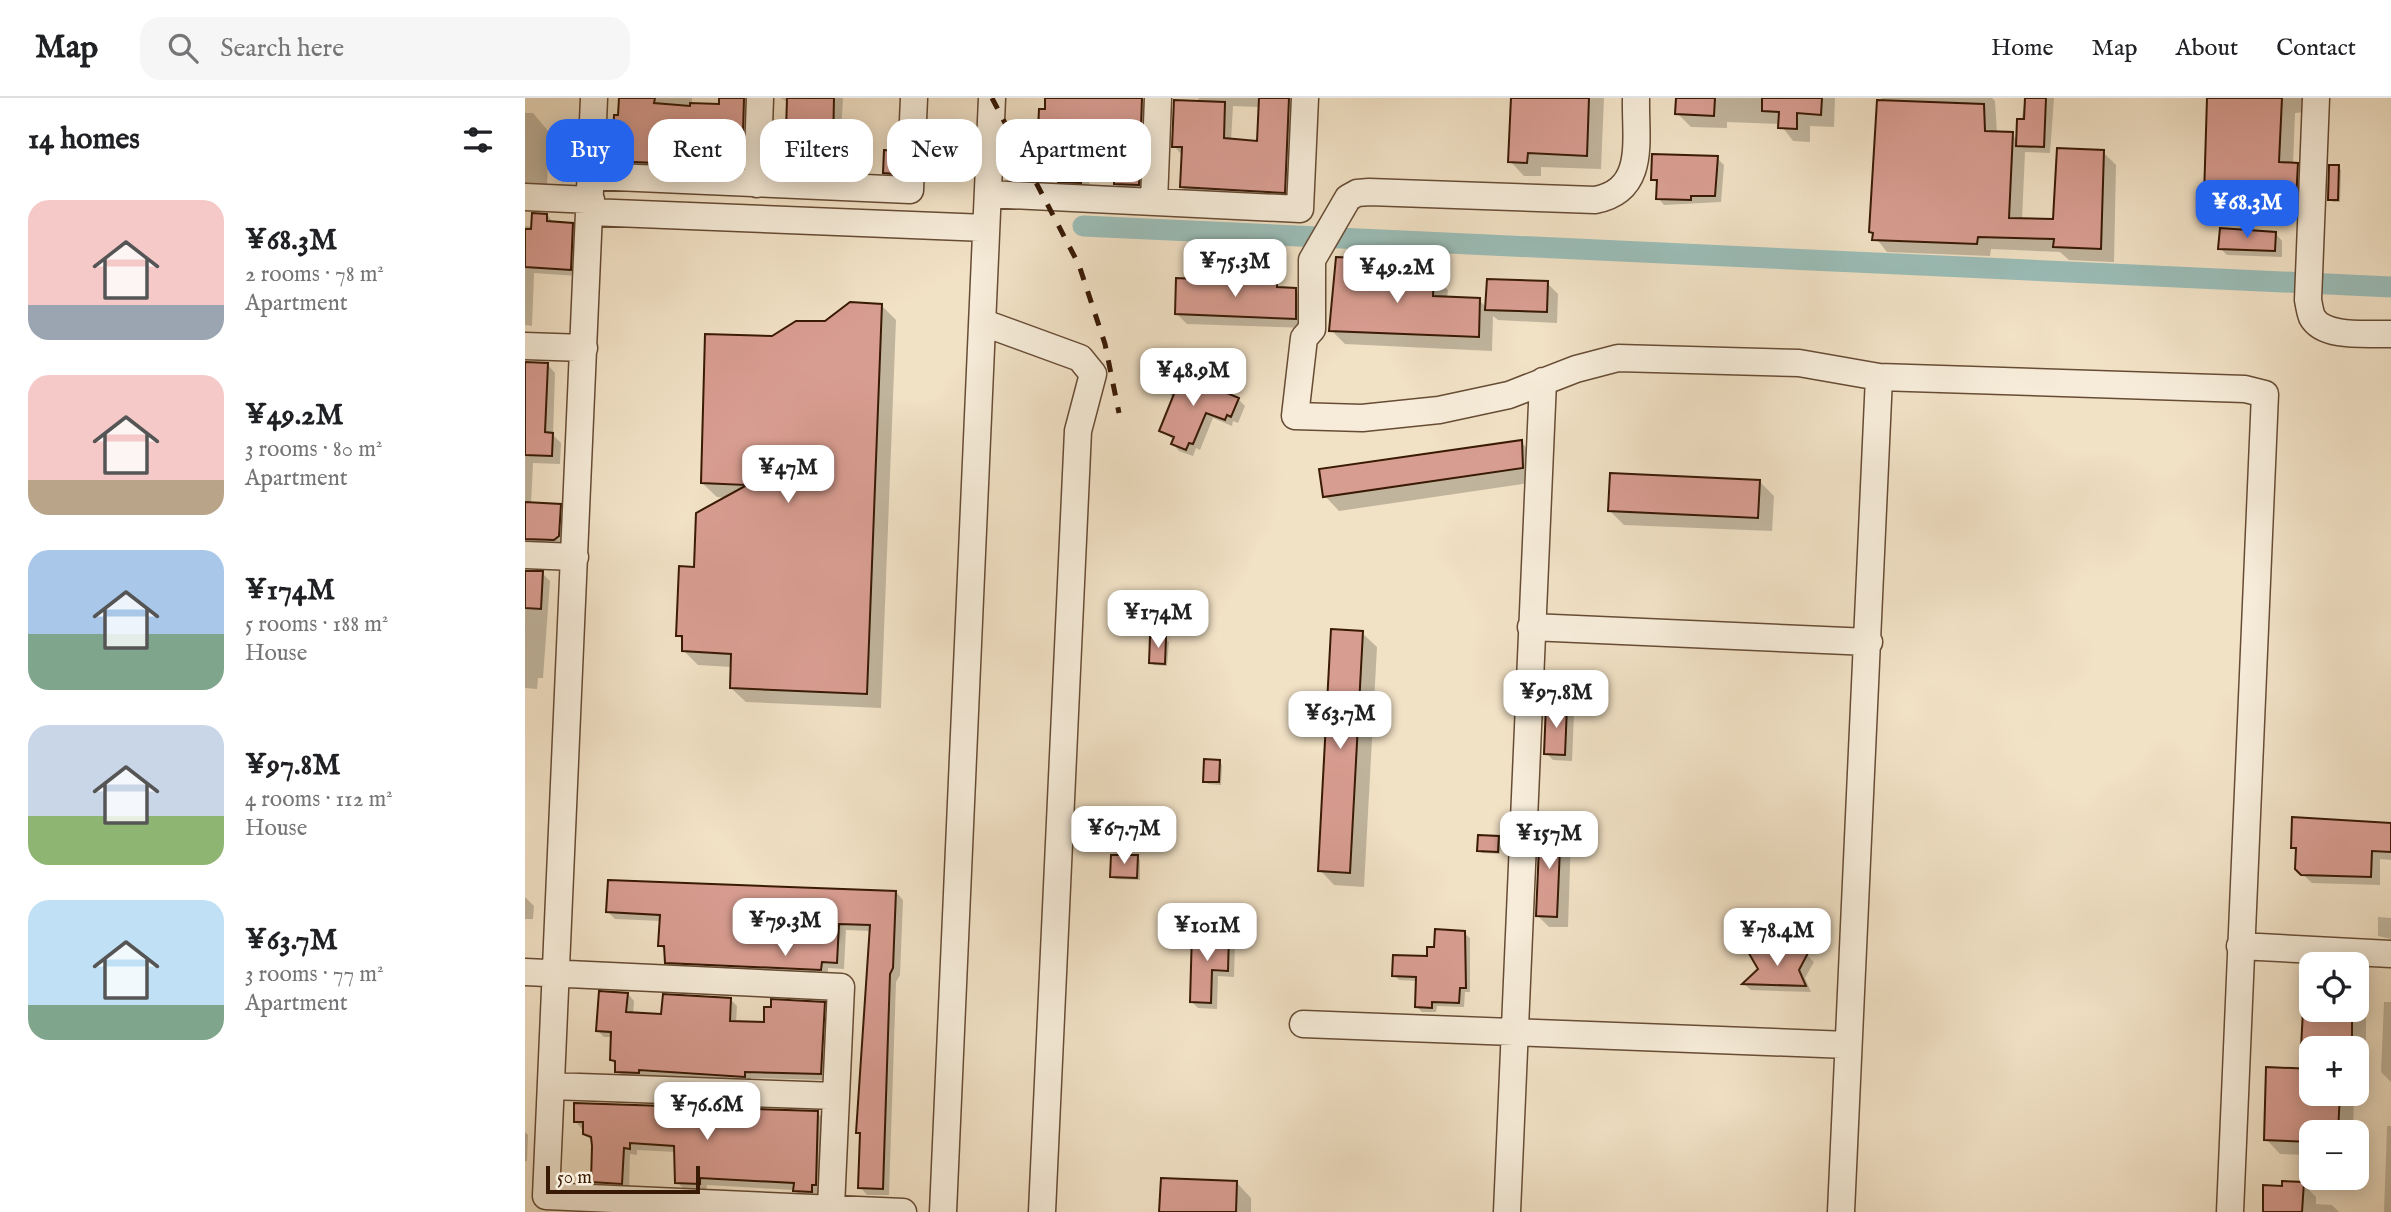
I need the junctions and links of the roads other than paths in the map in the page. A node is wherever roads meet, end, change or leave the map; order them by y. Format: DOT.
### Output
graph roads {
  1 [pos="594,98"];
  2 [pos="761,98"];
  3 [pos="914,98"];
  4 [pos="992,98"];
  5 [pos="1158,98"];
  6 [pos="1305,98"];
  7 [pos="1636,98"];
  8 [pos="2316,98"];
  9 [pos="757,184"];
  10 [pos="988,194"];
  11 [pos="591,196"];
  12 [pos="525,197"];
  13 [pos="1154,202"];
  14 [pos="986,228"];
  15 [pos="995,326"];
  16 [pos="2391,334"];
  17 [pos="525,346"];
  18 [pos="584,348"];
  19 [pos="1879,377"];
  20 [pos="1543,380"];
  21 [pos="525,555"];
  22 [pos="575,557"];
  23 [pos="1531,627"];
  24 [pos="1869,642"];
  25 [pos="2240,946"];
  26 [pos="2391,954"];
  27 [pos="525,972"];
  28 [pos="556,974"];
  29 [pos="1303,1024"];
  30 [pos="1514,1031"];
  31 [pos="1848,1045"];
  32 [pos="551,1086"];
  33 [pos="836,1096"];
  34 [pos="831,1208"];
  35 [pos="903,1212"];
  36 [pos="943,1212"];
  37 [pos="1042,1212"];
  38 [pos="1507,1212"];
  39 [pos="1841,1212"];
  40 [pos="2230,1212"];
  1 -- 11 [label="street"];
  2 -- 9 [label="street"];
  3 -- 9 [label="street"];
  4 -- 10 [label="street"];
  5 -- 13 [label="street"];
  6 -- 13 [label="street"];
  7 -- 20 [label="street"];
  8 -- 16 [label="street"];
  9 -- 11 [label="street"];
  10 -- 13 [label="street"];
  10 -- 14 [label="street"];
  11 -- 12 [label="street"];
  11 -- 14 [label="street"];
  11 -- 18 [label="street"];
  14 -- 15 [label="street"];
  15 -- 36 [label="street"];
  15 -- 37 [label="street"];
  17 -- 18 [label="street"];
  18 -- 22 [label="street"];
  19 -- 20 [label="street"];
  19 -- 24 [label="street"];
  19 -- 25 [label="street"];
  20 -- 23 [label="street"];
  21 -- 22 [label="street"];
  22 -- 28 [label="street"];
  23 -- 24 [label="street"];
  23 -- 30 [label="street"];
  24 -- 31 [label="street"];
  25 -- 26 [label="street"];
  25 -- 40 [label="street"];
  27 -- 28 [label="street"];
  28 -- 32 [label="street"];
  28 -- 33 [label="street"];
  29 -- 30 [label="street"];
  30 -- 31 [label="street"];
  30 -- 38 [label="street"];
  31 -- 39 [label="street"];
  32 -- 33 [label="street"];
  32 -- 34 [label="street"];
  33 -- 34 [label="street"];
  34 -- 35 [label="street"];
}
